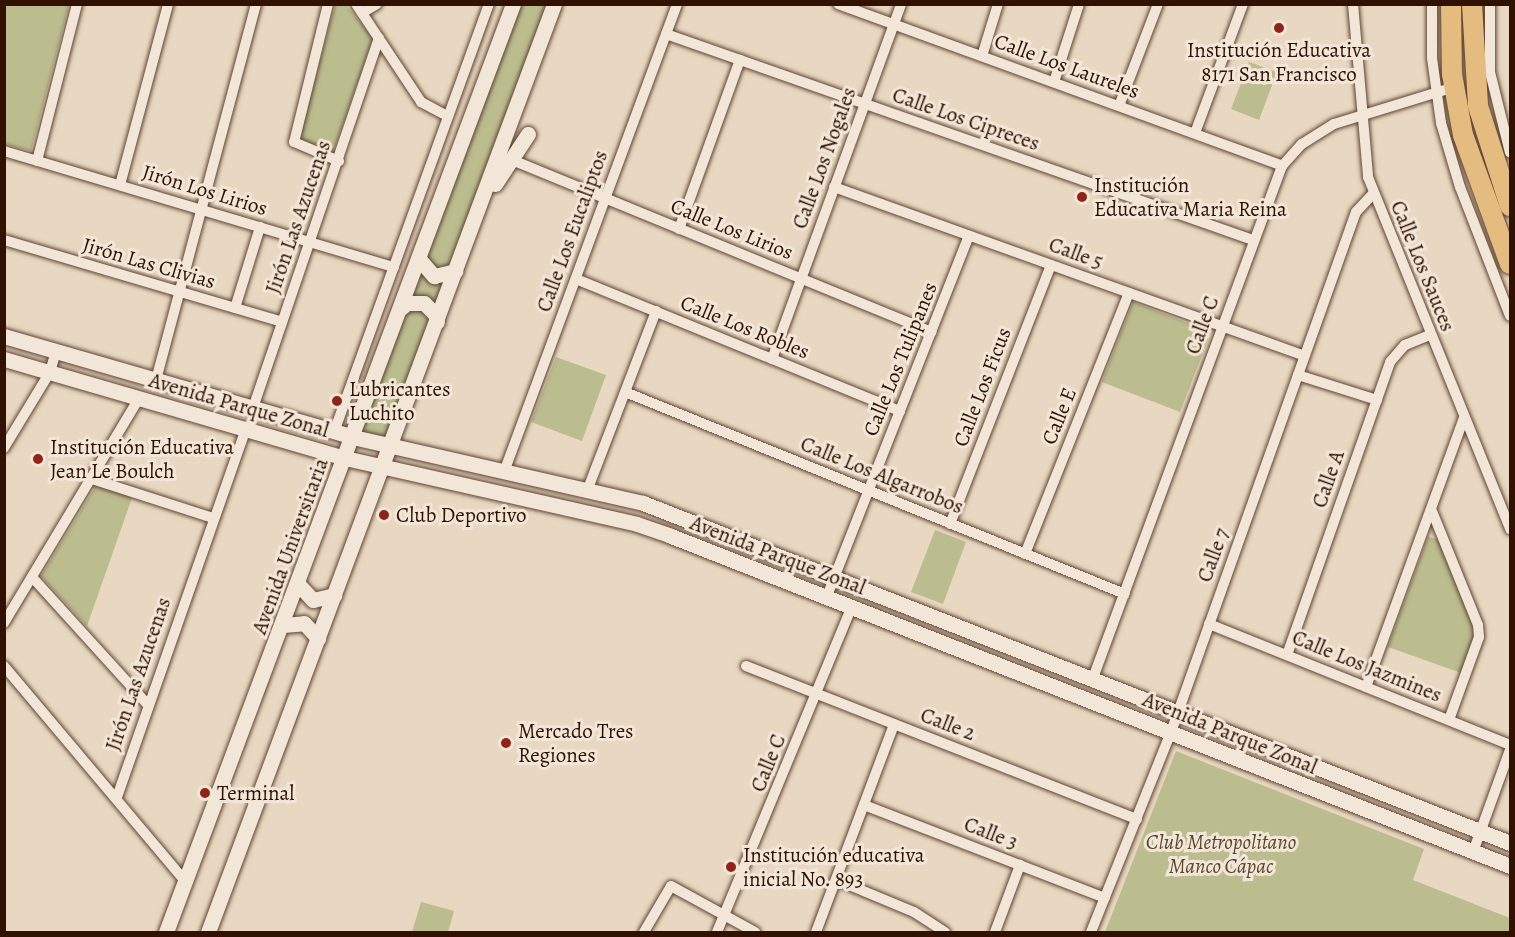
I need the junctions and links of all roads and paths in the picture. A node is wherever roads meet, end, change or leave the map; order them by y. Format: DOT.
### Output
graph roads {
  1 [pos="77,4"];
  2 [pos="168,4"];
  3 [pos="256,4"];
  4 [pos="328,4"];
  5 [pos="376,4"];
  6 [pos="489,4"];
  7 [pos="513,4"];
  8 [pos="554,4"];
  9 [pos="678,4"];
  10 [pos="838,4"];
  11 [pos="901,4"];
  12 [pos="998,4"];
  13 [pos="1079,4"];
  14 [pos="1158,4"];
  15 [pos="1243,4"];
  16 [pos="1353,4"];
  17 [pos="1432,4"];
  18 [pos="1451,4"];
  19 [pos="1472,4"];
  20 [pos="1490,4"];
  21 [pos="359,9"];
  22 [pos="893,24"];
  23 [pos="666,34"];
  24 [pos="379,38"];
  25 [pos="982,56"];
  26 [pos="740,60"];
  27 [pos="1054,82"];
  28 [pos="1444,90"];
  29 [pos="864,104"];
  30 [pos="1119,106"];
  31 [pos="1362,114"];
  32 [pos="447,116"];
  33 [pos="1195,133"];
  34 [pos="528,134"];
  35 [pos="4,151"];
  36 [pos="1510,153"];
  37 [pos="37,160"];
  38 [pos="339,161"];
  39 [pos="517,162"];
  40 [pos="1282,165"];
  41 [pos="120,185"];
  42 [pos="834,187"];
  43 [pos="1373,194"];
  44 [pos="605,199"];
  45 [pos="1510,206"];
  46 [pos="480,207"];
  47 [pos="200,209"];
  48 [pos="260,227"];
  49 [pos="679,229"];
  50 [pos="969,236"];
  51 [pos="4,240"];
  52 [pos="1253,240"];
  53 [pos="310,242"];
  54 [pos="419,259"];
  55 [pos="1510,264"];
  56 [pos="1051,265"];
  57 [pos="394,267"];
  58 [pos="456,271"];
  59 [pos="576,279"];
  60 [pos="801,279"];
  61 [pos="179,292"];
  62 [pos="1129,293"];
  63 [pos="401,308"];
  64 [pos="235,309"];
  65 [pos="656,311"];
  66 [pos="1510,316"];
  67 [pos="282,322"];
  68 [pos="436,322"];
  69 [pos="1223,326"];
  70 [pos="931,332"];
  71 [pos="1430,335"];
  72 [pos="4,336"];
  73 [pos="56,351"];
  74 [pos="1305,356"];
  75 [pos="4,359"];
  76 [pos="772,359"];
  77 [pos="50,372"];
  78 [pos="1298,375"];
  79 [pos="156,380"];
  80 [pos="625,392"];
  81 [pos="139,398"];
  82 [pos="1377,400"];
  83 [pos="253,408"];
  84 [pos="900,411"];
  85 [pos="1464,418"];
  86 [pos="246,429"];
  87 [pos="334,432"];
  88 [pos="353,437"];
  89 [pos="391,446"];
  90 [pos="4,448"];
  91 [pos="345,458"];
  92 [pos="384,467"];
  93 [pos="504,472"];
  94 [pos="92,478"];
  95 [pos="587,491"];
  96 [pos="868,491"];
  97 [pos="1432,511"];
  98 [pos="213,518"];
  99 [pos="950,524"];
  100 [pos="1510,529"];
  101 [pos="1025,554"];
  102 [pos="33,576"];
  103 [pos="835,576"];
  104 [pos="298,584"];
  105 [pos="1125,594"];
  106 [pos="334,595"];
  107 [pos="827,596"];
  108 [pos="852,606"];
  109 [pos="4,623"];
  110 [pos="1209,624"];
  111 [pos="283,626"];
  112 [pos="318,638"];
  113 [pos="1287,655"];
  114 [pos="4,666"];
  115 [pos="746,666"];
  116 [pos="1093,678"];
  117 [pos="1366,687"];
  118 [pos="817,694"];
  119 [pos="148,705"];
  120 [pos="1178,712"];
  121 [pos="1449,720"];
  122 [pos="894,724"];
  123 [pos="1171,732"];
  124 [pos="1510,744"];
  125 [pos="1510,750"];
  126 [pos="117,797"];
  127 [pos="864,805"];
  128 [pos="1137,819"];
  129 [pos="1481,831"];
  130 [pos="1510,843"];
  131 [pos="1473,852"];
  132 [pos="1020,865"];
  133 [pos="1510,866"];
  134 [pos="184,880"];
  135 [pos="837,880"];
  136 [pos="1105,898"];
  137 [pos="726,917"];
  138 [pos="166,933"];
  139 [pos="208,933"];
  140 [pos="644,933"];
  141 [pos="717,933"];
  142 [pos="755,933"];
  143 [pos="816,933"];
  144 [pos="945,933"];
  145 [pos="995,933"];
  146 [pos="1091,933"];
  1 -- 37 [label="street"];
  2 -- 41 [label="street"];
  3 -- 47 [label="street"];
  4 -- 38 [label="street"];
  5 -- 21 [label="street"];
  6 -- 32 [label="street, Avenida Universitaria"];
  7 -- 54 [label="main road, Avenida Universitaria"];
  8 -- 46 [label="main road"];
  9 -- 23 [label="street, Calle Los Eucaliptos"];
  10 -- 22 [label="street, Calle Los Laureles"];
  11 -- 22 [label="street, Calle Los Nogales"];
  12 -- 25 [label="street"];
  13 -- 27 [label="street"];
  14 -- 30 [label="street"];
  15 -- 33 [label="street"];
  16 -- 31 [label="street, Calle Los Sauces"];
  17 -- 28 [label="street"];
  18 -- 28 [label="highway"];
  19 -- 45 [label="highway"];
  20 -- 36 [label="street"];
  21 -- 24 [label="street"];
  22 -- 25 [label="street, Calle Los Laureles"];
  22 -- 29 [label="street, Calle Los Nogales"];
  23 -- 26 [label="street, Calle Los Cipreces"];
  23 -- 44 [label="street, Calle Los Eucaliptos"];
  24 -- 32 [label="street"];
  24 -- 38 [label="street, Jirón Las Azucenas"];
  25 -- 27 [label="street, Calle Los Laureles"];
  26 -- 29 [label="street, Calle Los Cipreces"];
  26 -- 49 [label="street"];
  27 -- 30 [label="street, Calle Los Laureles"];
  28 -- 31 [label="street, Calle C"];
  28 -- 55 [label="highway"];
  28 -- 66 [label="street"];
  29 -- 42 [label="street, Calle Los Nogales"];
  29 -- 52 [label="street, Calle Los Cipreces"];
  30 -- 33 [label="street, Calle Los Laureles"];
  31 -- 40 [label="street, Calle C"];
  31 -- 43 [label="street, Calle Los Sauces"];
  32 -- 57 [label="street, Avenida Universitaria"];
  33 -- 40 [label="street, Calle Los Laureles"];
  34 -- 46 [label="main road"];
  35 -- 37 [label="street, Jirón Los Lirios"];
  37 -- 41 [label="street, Jirón Los Lirios"];
  38 -- 53 [label="street, Jirón Las Azucenas"];
  39 -- 44 [label="street, Calle Los Lirios"];
  40 -- 52 [label="street, Calle C"];
  41 -- 47 [label="street, Jirón Los Lirios"];
  42 -- 50 [label="street, Calle 5"];
  42 -- 60 [label="street, Calle Los Nogales"];
  43 -- 71 [label="street, Calle Los Sauces"];
  43 -- 74 [label="street, Calle 7"];
  44 -- 49 [label="street, Calle Los Lirios"];
  44 -- 59 [label="street, Calle Los Eucaliptos"];
  46 -- 58 [label="main road"];
  47 -- 48 [label="street, Jirón Los Lirios"];
  47 -- 61 [label="street"];
  48 -- 53 [label="street, Jirón Los Lirios"];
  48 -- 64 [label="street"];
  49 -- 60 [label="street, Calle Los Lirios"];
  50 -- 56 [label="street, Calle 5"];
  50 -- 70 [label="street, Calle Los Tulipanes"];
  51 -- 61 [label="street, Jirón Las Clivias"];
  52 -- 69 [label="street, Calle C"];
  53 -- 57 [label="street, Jirón Los Lirios"];
  53 -- 67 [label="street, Jirón Las Azucenas"];
  54 -- 58 [label="main road"];
  54 -- 63 [label="main road, Avenida Universitaria"];
  56 -- 62 [label="street, Calle 5"];
  56 -- 99 [label="street, Calle Los Ficus"];
  57 -- 87 [label="street, Avenida Universitaria"];
  58 -- 68 [label="main road"];
  59 -- 65 [label="street, Calle Los Robles"];
  59 -- 93 [label="street, Calle Los Eucaliptos"];
  60 -- 70 [label="street, Calle Los Lirios"];
  60 -- 76 [label="street, Calle Los Nogales"];
  61 -- 64 [label="street, Jirón Las Clivias"];
  61 -- 79 [label="street"];
  62 -- 69 [label="street, Calle 5"];
  62 -- 101 [label="street, Calle E"];
  63 -- 68 [label="main road"];
  63 -- 88 [label="main road, Avenida Universitaria"];
  64 -- 67 [label="street, Jirón Las Clivias"];
  65 -- 76 [label="street, Calle Los Robles"];
  65 -- 80 [label="street"];
  67 -- 83 [label="street, Jirón Las Azucenas"];
  68 -- 89 [label="main road"];
  69 -- 74 [label="street, Calle 5"];
  69 -- 105 [label="street, Calle C"];
  70 -- 84 [label="street, Calle Los Tulipanes"];
  71 -- 82 [label="street, Calle A"];
  71 -- 85 [label="street, Calle Los Sauces"];
  72 -- 73 [label="main road, Avenida Parque Zonal"];
  73 -- 77 [label="street"];
  73 -- 79 [label="main road, Avenida Parque Zonal"];
  74 -- 78 [label="street, Calle 7"];
  75 -- 77 [label="main road, Avenida Parque Zonal"];
  76 -- 84 [label="street, Calle Los Robles"];
  77 -- 81 [label="main road, Avenida Parque Zonal"];
  77 -- 90 [label="street"];
  78 -- 82 [label="street"];
  78 -- 110 [label="street, Calle 7"];
  79 -- 83 [label="main road, Avenida Parque Zonal"];
  80 -- 95 [label="street"];
  80 -- 96 [label="street, Calle Los Algarrobos"];
  81 -- 86 [label="main road, Avenida Parque Zonal"];
  81 -- 94 [label="street"];
  82 -- 113 [label="street, Calle A"];
  83 -- 87 [label="main road, Avenida Parque Zonal"];
  84 -- 96 [label="street, Calle Los Tulipanes"];
  85 -- 97 [label="street"];
  85 -- 100 [label="street, Calle Los Sauces"];
  86 -- 91 [label="main road, Avenida Parque Zonal"];
  86 -- 98 [label="street, Jirón Las Azucenas"];
  87 -- 88 [label="main road, Avenida Parque Zonal"];
  88 -- 89 [label="main road, Avenida Parque Zonal"];
  88 -- 91 [label="main road, Avenida Universitaria"];
  89 -- 92 [label="main road"];
  89 -- 93 [label="main road, Avenida Parque Zonal"];
  91 -- 92 [label="main road, Avenida Parque Zonal"];
  91 -- 104 [label="main road, Avenida Universitaria"];
  92 -- 106 [label="main road"];
  92 -- 107 [label="main road, Avenida Parque Zonal"];
  93 -- 95 [label="main road, Avenida Parque Zonal"];
  94 -- 98 [label="street"];
  94 -- 102 [label="street"];
  95 -- 103 [label="main road, Avenida Parque Zonal"];
  96 -- 99 [label="street, Calle Los Algarrobos"];
  96 -- 103 [label="street, Calle Los Tulipanes"];
  97 -- 117 [label="street"];
  97 -- 121 [label="street"];
  98 -- 119 [label="street, Jirón Las Azucenas"];
  99 -- 101 [label="street, Calle Los Algarrobos"];
  101 -- 105 [label="street, Calle Los Algarrobos"];
  102 -- 109 [label="street"];
  102 -- 119 [label="street"];
  103 -- 107 [label="street, Calle Los Tulipanes"];
  103 -- 116 [label="main road, Avenida Parque Zonal"];
  104 -- 106 [label="main road"];
  104 -- 111 [label="main road, Avenida Universitaria"];
  105 -- 116 [label="street, Calle C"];
  106 -- 112 [label="main road"];
  107 -- 108 [label="main road, Avenida Parque Zonal"];
  108 -- 118 [label="street, Calle C"];
  108 -- 123 [label="main road, Avenida Parque Zonal"];
  110 -- 113 [label="street, Calle Los Jazmines"];
  110 -- 120 [label="street, Calle 7"];
  111 -- 112 [label="main road"];
  111 -- 134 [label="main road, Avenida Universitaria"];
  112 -- 139 [label="main road"];
  113 -- 117 [label="street, Calle Los Jazmines"];
  114 -- 126 [label="street"];
  115 -- 118 [label="street, Calle 2"];
  116 -- 120 [label="main road, Avenida Parque Zonal"];
  117 -- 121 [label="street, Calle Los Jazmines"];
  118 -- 122 [label="street, Calle 2"];
  118 -- 137 [label="street, Calle C"];
  119 -- 126 [label="street, Jirón Las Azucenas"];
  120 -- 123 [label="street, Calle 7"];
  120 -- 129 [label="main road, Avenida Parque Zonal"];
  121 -- 124 [label="street, Calle Los Jazmines"];
  122 -- 127 [label="street"];
  122 -- 128 [label="street, Calle 2"];
  123 -- 128 [label="street, Calle 7"];
  123 -- 131 [label="main road, Avenida Parque Zonal"];
  125 -- 129 [label="street"];
  126 -- 134 [label="street"];
  127 -- 132 [label="street, Calle 3"];
  127 -- 135 [label="street"];
  128 -- 136 [label="street, Calle 7"];
  129 -- 130 [label="main road, Avenida Parque Zonal"];
  129 -- 131 [label="street"];
  131 -- 133 [label="main road, Avenida Parque Zonal"];
  132 -- 136 [label="street, Calle 3"];
  132 -- 145 [label="street"];
  134 -- 138 [label="main road, Avenida Universitaria"];
  135 -- 143 [label="street"];
  135 -- 144 [label="street"];
  136 -- 146 [label="street, Calle 7"];
  137 -- 140 [label="street"];
  137 -- 141 [label="street, Calle C"];
  137 -- 142 [label="street"];
}
